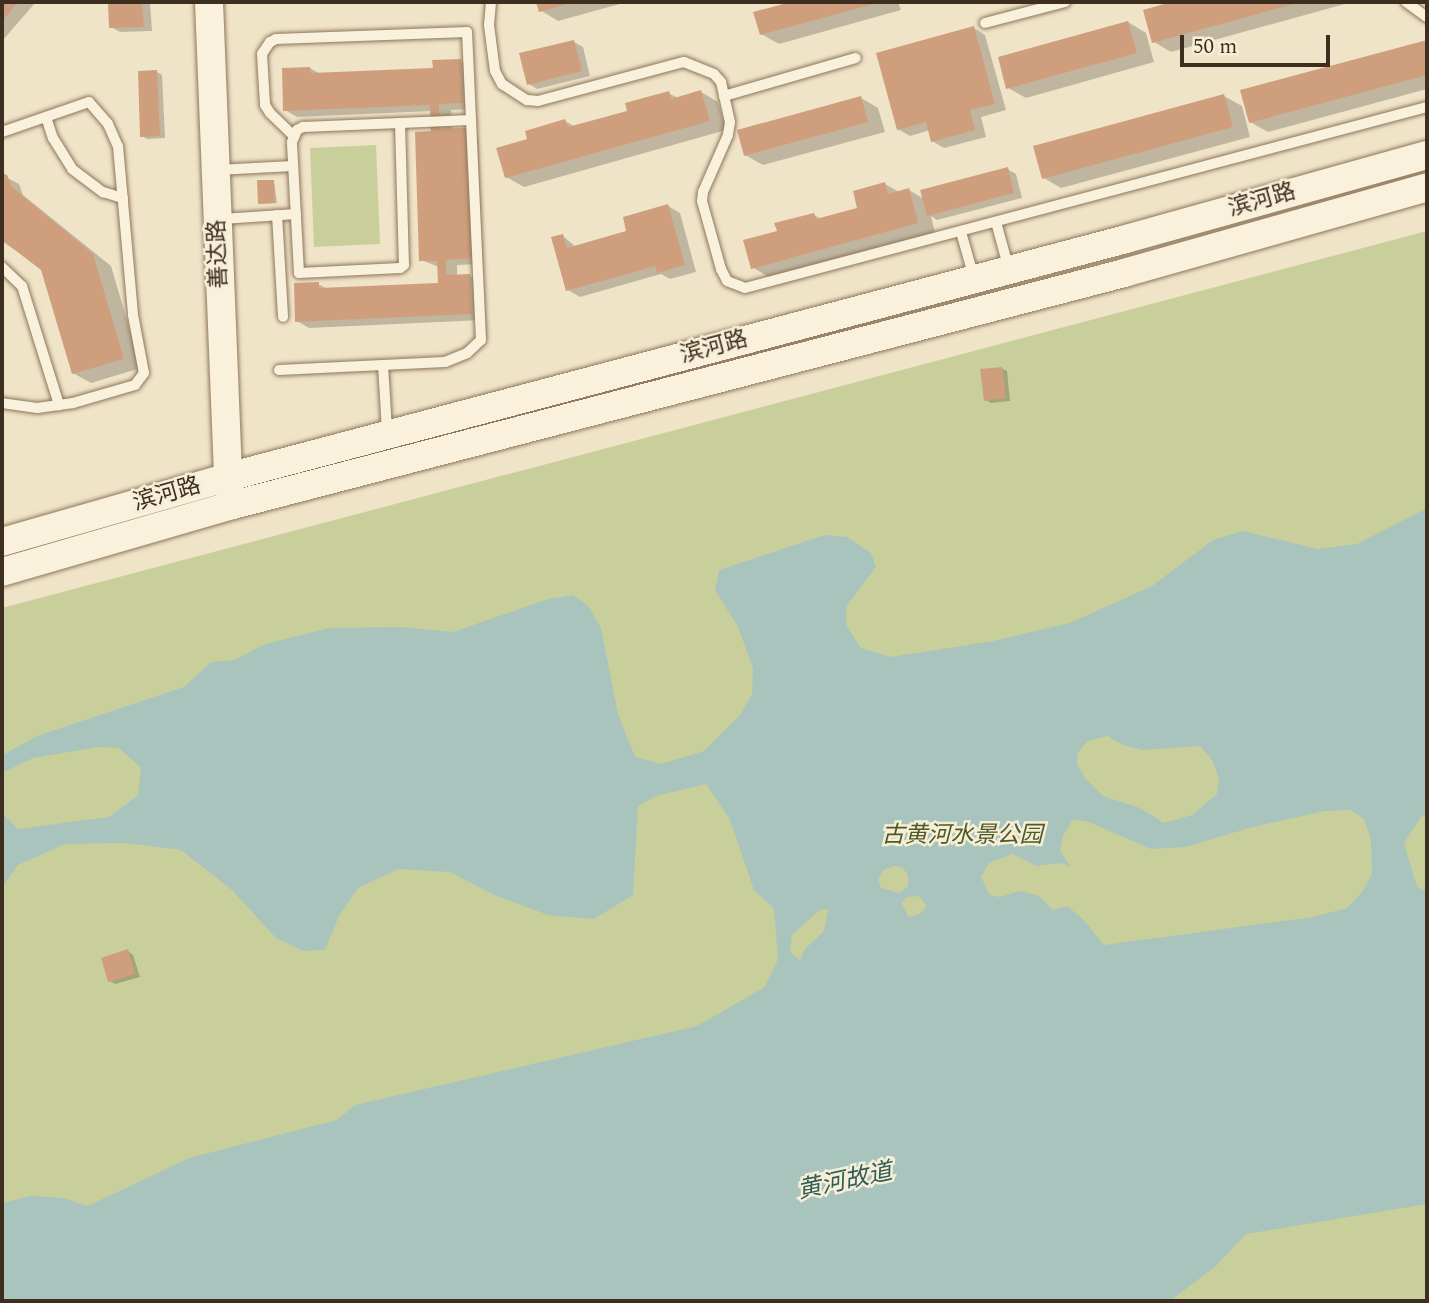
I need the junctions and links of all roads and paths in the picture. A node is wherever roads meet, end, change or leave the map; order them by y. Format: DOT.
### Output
graph roads {
  1 [pos="209,2"];
  2 [pos="491,2"];
  3 [pos="1065,2"];
  4 [pos="1406,2"];
  5 [pos="1427,16"];
  6 [pos="985,23"];
  7 [pos="856,58"];
  8 [pos="724,96"];
  9 [pos="1427,107"];
  10 [pos="46,117"];
  11 [pos="471,120"];
  12 [pos="400,123"];
  13 [pos="2,132"];
  14 [pos="293,135"];
  15 [pos="1427,155"];
  16 [pos="293,166"];
  17 [pos="216,170"];
  18 [pos="1427,187"];
  19 [pos="123,198"];
  20 [pos="296,214"];
  21 [pos="278,215"];
  22 [pos="218,219"];
  23 [pos="996,222"];
  24 [pos="961,232"];
  25 [pos="2,267"];
  26 [pos="1009,270"];
  27 [pos="975,279"];
  28 [pos="283,317"];
  29 [pos="383,365"];
  30 [pos="279,370"];
  31 [pos="2,403"];
  32 [pos="59,405"];
  33 [pos="387,435"];
  34 [pos="228,477"];
  35 [pos="233,505"];
  36 [pos="2,542"];
  37 [pos="2,572"];
  1 -- 17 [label="main road, 善达路"];
  2 -- 8 [label="lane"];
  3 -- 6 [label="lane"];
  4 -- 5 [label="lane"];
  7 -- 8 [label="lane"];
  8 -- 24 [label="lane"];
  9 -- 23 [label="lane"];
  10 -- 13 [label="lane"];
  10 -- 19 [label="lane"];
  10 -- 19 [label="lane"];
  11 -- 12 [label="lane"];
  11 -- 14 [label="lane"];
  11 -- 29 [label="lane"];
  12 -- 14 [label="lane"];
  12 -- 20 [label="lane"];
  14 -- 16 [label="lane"];
  15 -- 26 [label="main road, 滨河路"];
  16 -- 17 [label="lane"];
  16 -- 20 [label="lane"];
  17 -- 22 [label="main road, 善达路"];
  18 -- 35 [label="main road, 滨河路"];
  19 -- 32 [label="lane"];
  20 -- 21 [label="lane"];
  21 -- 22 [label="lane"];
  21 -- 28 [label="lane"];
  22 -- 34 [label="main road, 善达路"];
  23 -- 24 [label="lane"];
  23 -- 26 [label="lane"];
  24 -- 27 [label="lane"];
  25 -- 32 [label="lane"];
  26 -- 27 [label="main road, 滨河路"];
  27 -- 33 [label="main road, 滨河路"];
  29 -- 30 [label="lane"];
  29 -- 33 [label="lane"];
  31 -- 32 [label="lane"];
  33 -- 34 [label="main road, 滨河路"];
  34 -- 35 [label="main road, 善达路"];
  34 -- 36 [label="main road, 滨河路"];
  35 -- 37 [label="main road, 滨河路"];
}
